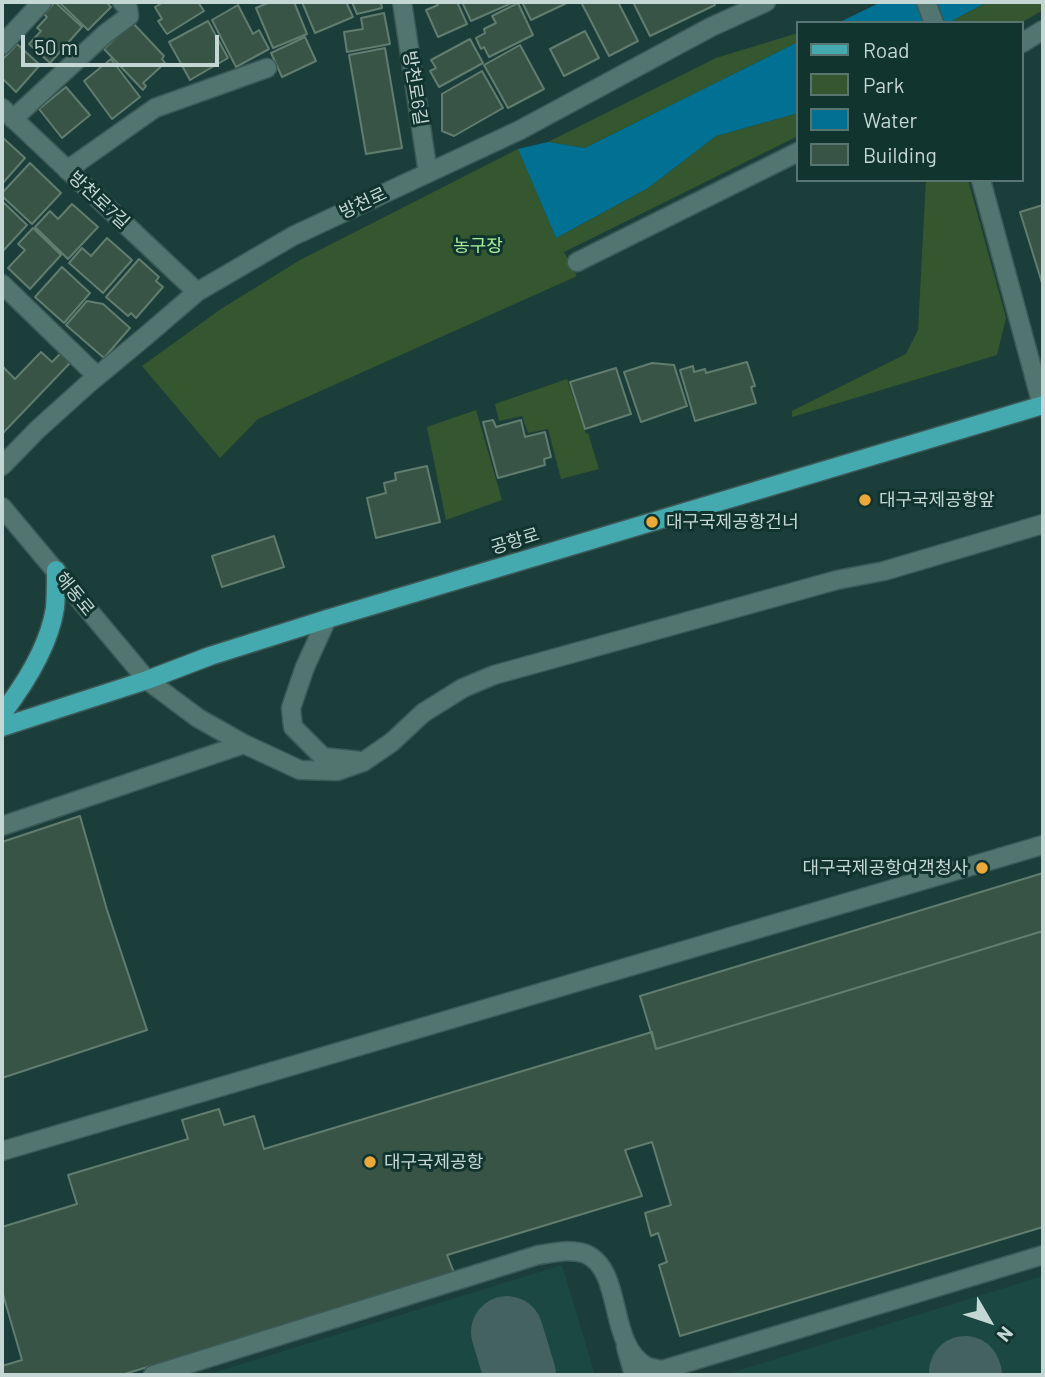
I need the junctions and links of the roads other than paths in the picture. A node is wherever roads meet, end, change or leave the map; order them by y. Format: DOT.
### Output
graph roads {
  1 [pos="42,2"];
  2 [pos="122,2"];
  3 [pos="402,2"];
  4 [pos="766,2"];
  5 [pos="926,2"];
  6 [pos="933,21"];
  7 [pos="1043,30"];
  8 [pos="1024,42"];
  9 [pos="2,45"];
  10 [pos="267,68"];
  11 [pos="7,113"];
  12 [pos="796,153"];
  13 [pos="67,170"];
  14 [pos="428,173"];
  15 [pos="982,182"];
  16 [pos="577,262"];
  17 [pos="2,284"];
  18 [pos="197,292"];
  19 [pos="97,376"];
  20 [pos="1043,405"];
  21 [pos="2,466"];
  22 [pos="2,507"];
  23 [pos="1043,524"];
  24 [pos="56,570"];
  25 [pos="327,619"];
  26 [pos="147,680"];
  27 [pos="2,714"];
  28 [pos="2,727"];
  29 [pos="244,744"];
  30 [pos="363,762"];
  31 [pos="2,826"];
  32 [pos="1043,845"];
  33 [pos="2,1150"];
  34 [pos="1043,1255"];
  35 [pos="622,1331"];
  36 [pos="153,1375"];
  37 [pos="634,1375"];
  1 -- 9 [label="street"];
  2 -- 11 [label="street"];
  3 -- 14 [label="street, 방천로6길"];
  4 -- 14 [label="street, 방천로"];
  5 -- 6 [label="street"];
  7 -- 8 [label="street"];
  10 -- 13 [label="street"];
  11 -- 13 [label="street, 방천로7길"];
  12 -- 16 [label="street"];
  13 -- 18 [label="street, 방천로7길"];
  14 -- 18 [label="street, 방천로"];
  15 -- 20 [label="street"];
  17 -- 19 [label="street"];
  18 -- 19 [label="street, 방천로"];
  19 -- 21 [label="street, 방천로"];
  20 -- 25 [label="main road, 공항로"];
  22 -- 24 [label="street, 해동로"];
  23 -- 30 [label="street, 해동로"];
  24 -- 26 [label="street, 해동로"];
  24 -- 27 [label="main road"];
  25 -- 26 [label="main road, 공항로"];
  25 -- 30 [label="street"];
  26 -- 28 [label="main road, 공항로"];
  26 -- 29 [label="street, 해동로"];
  29 -- 30 [label="street, 해동로"];
  29 -- 31 [label="street"];
  32 -- 33 [label="street"];
  34 -- 35 [label="street"];
  35 -- 36 [label="street"];
  35 -- 37 [label="street"];
}
